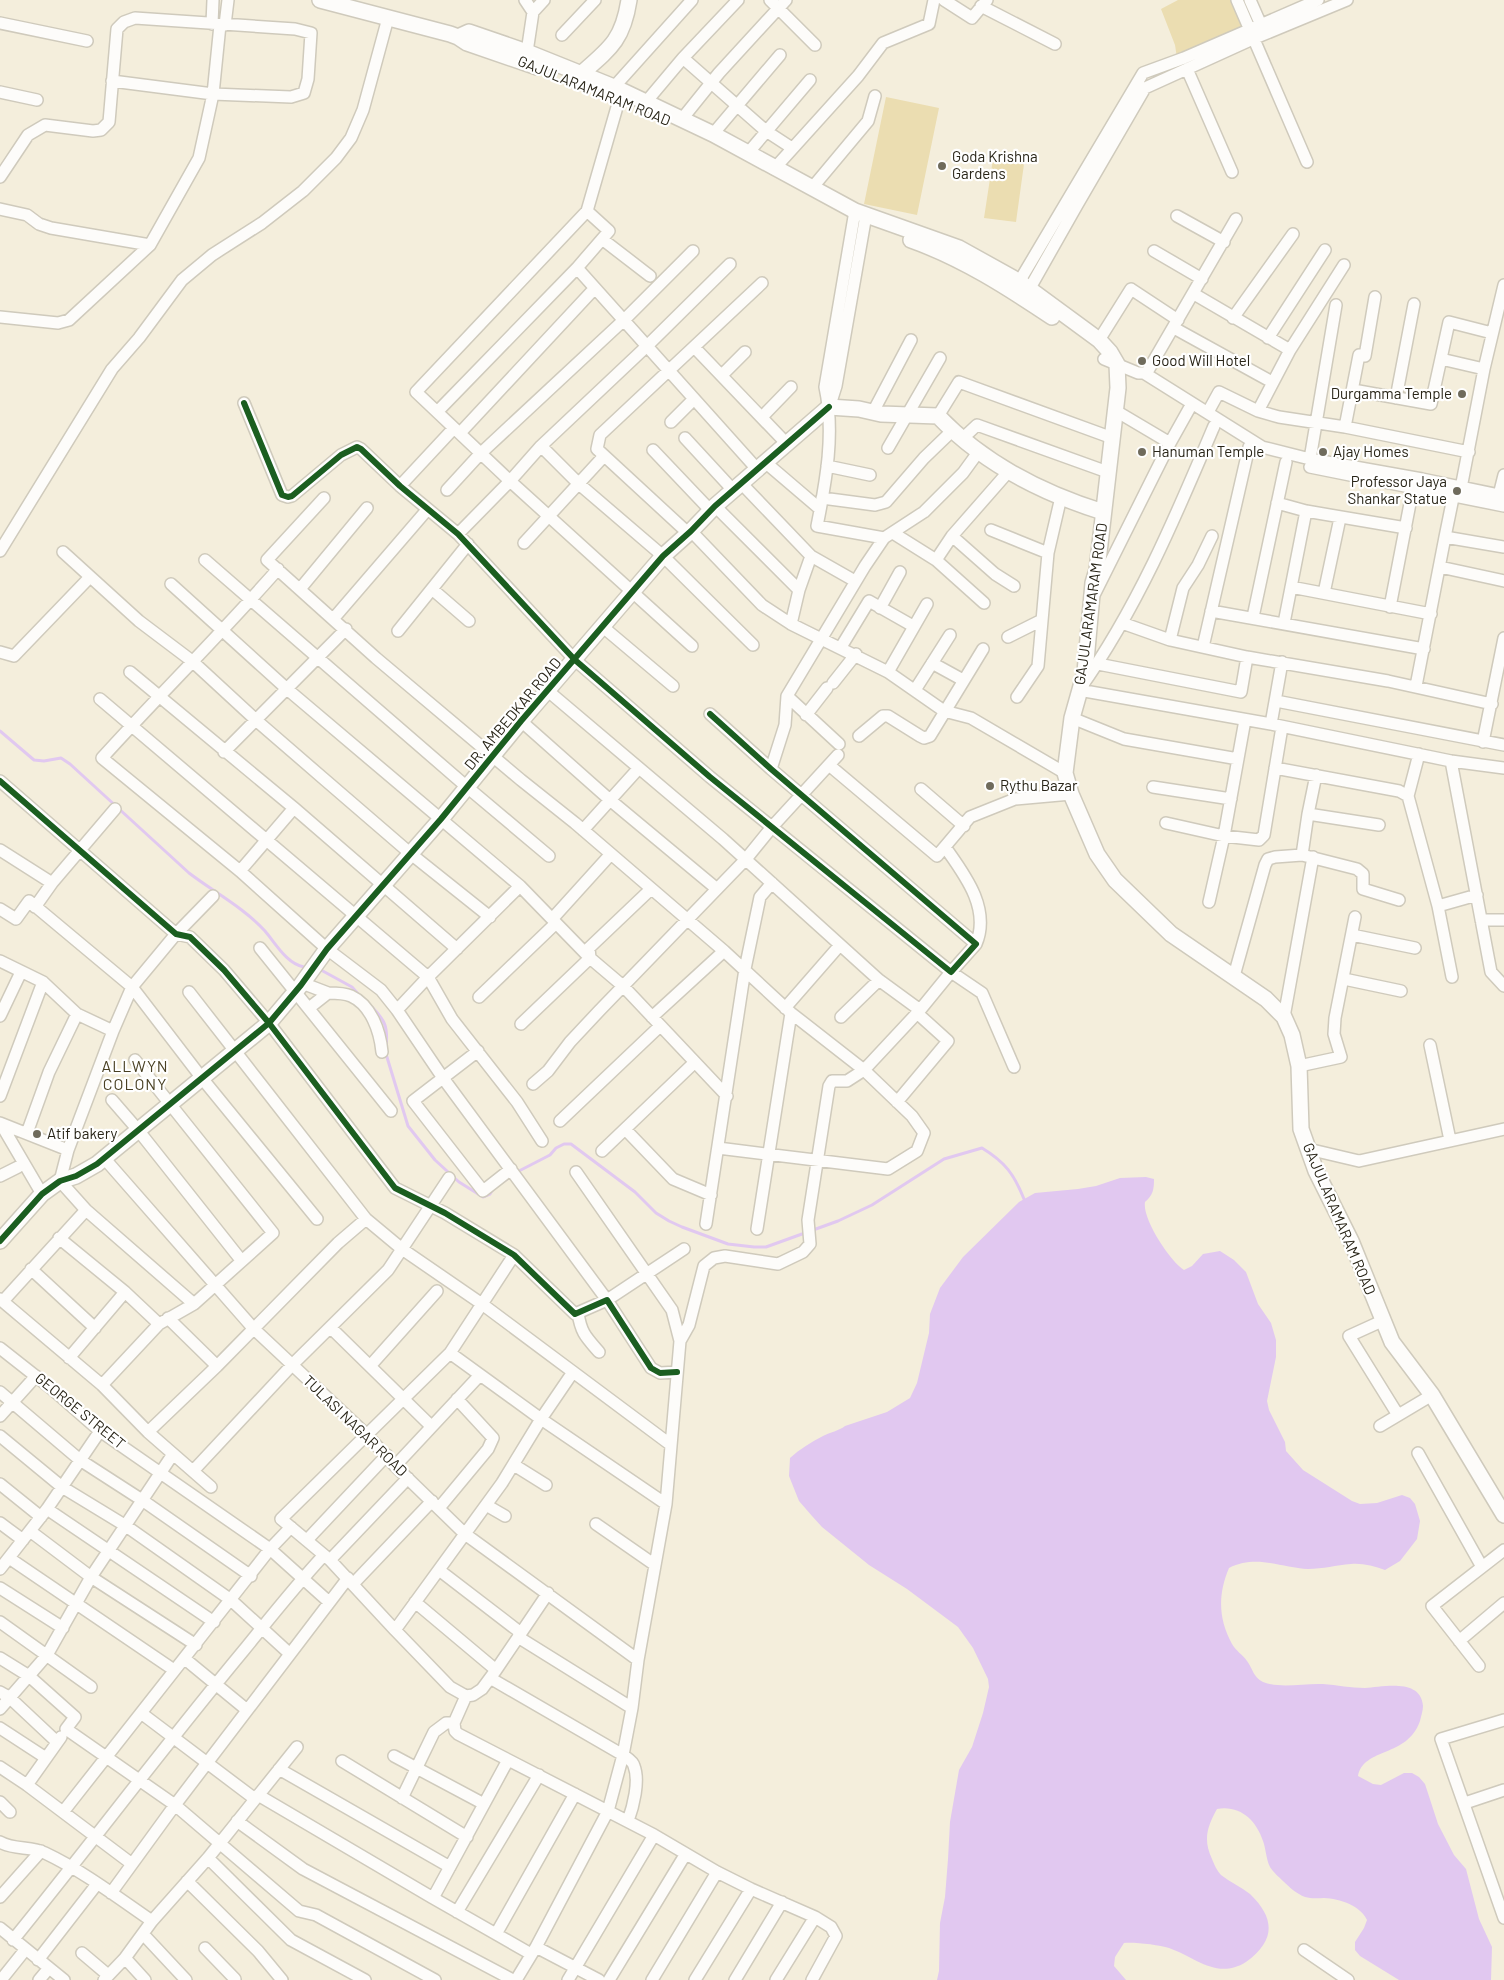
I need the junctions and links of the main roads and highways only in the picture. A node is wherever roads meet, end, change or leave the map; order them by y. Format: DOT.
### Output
graph roads {
  1 [pos="320,0"];
  2 [pos="629,0"];
  3 [pos="458,37"];
  4 [pos="582,73"];
  5 [pos="616,93"];
  6 [pos="859,218"];
  7 [pos="1022,290"];
  8 [pos="1110,362"];
  9 [pos="1100,511"];
  10 [pos="0,1241"];
  11 [pos="1499,1496"];
  12 [pos="1504,1515"];
  1 -- 3 [label="main road, GAJULARAMARAM ROAD"];
  2 -- 4 [label="main road"];
  3 -- 4 [label="main road"];
  3 -- 5 [label="main road, GAJULARAMARAM ROAD"];
  4 -- 5 [label="main road"];
  5 -- 6 [label="main road, GAJULARAMARAM ROAD"];
  5 -- 6 [label="main road"];
  6 -- 7 [label="main road, GAJULARAMARAM ROAD"];
  7 -- 8 [label="main road"];
  7 -- 8 [label="main road, GAJULARAMARAM ROAD"];
  8 -- 9 [label="main road"];
  8 -- 9 [label="main road, GAJULARAMARAM ROAD"];
  9 -- 10 [label="main road, DR. AMBEDKAR ROAD"];
  9 -- 11 [label="main road, GAJULARAMARAM ROAD"];
  11 -- 12 [label="main road, GAJULARAMARAM ROAD"];
}
